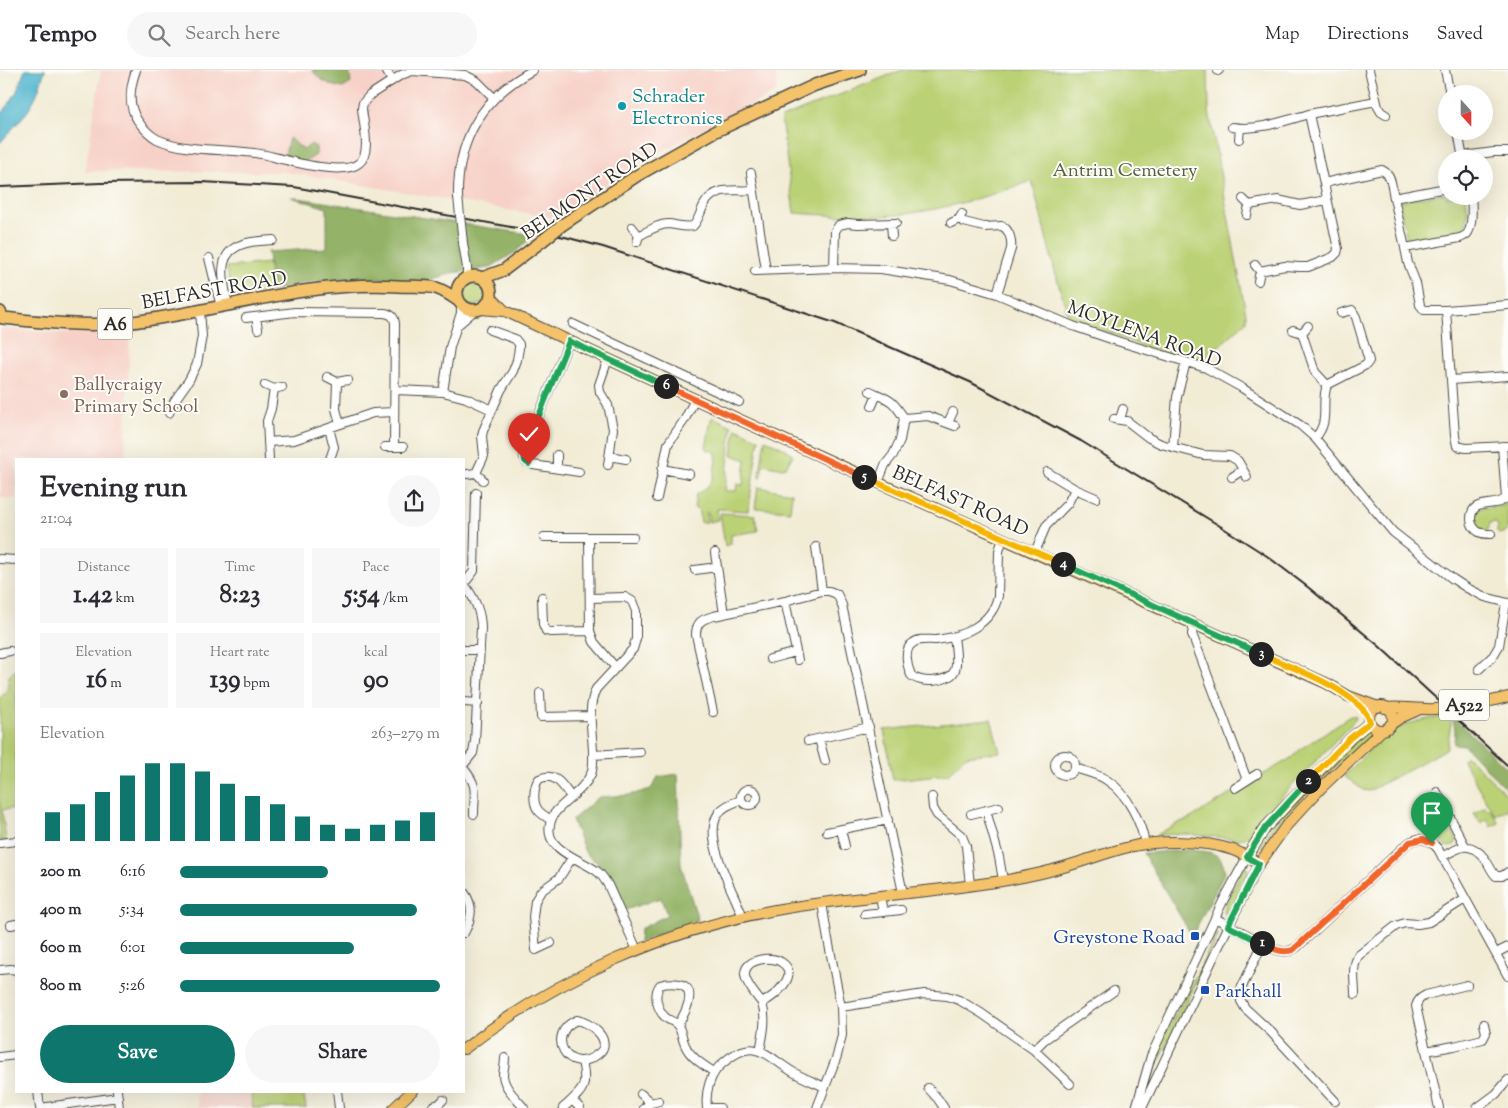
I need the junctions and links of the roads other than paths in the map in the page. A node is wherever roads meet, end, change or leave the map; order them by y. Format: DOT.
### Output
graph roads {
  1 [pos="136,70"];
  2 [pos="386,70"];
  3 [pos="534,70"];
  4 [pos="860,70"];
  5 [pos="1369,70"];
  6 [pos="1445,70"];
  7 [pos="392,81"];
  8 [pos="1448,85"];
  9 [pos="494,98"];
  10 [pos="1376,100"];
  11 [pos="1310,114"];
  12 [pos="1386,115"];
  13 [pos="1232,126"];
  14 [pos="1240,128"];
  15 [pos="1239,139"];
  16 [pos="1493,152"];
  17 [pos="1508,152"];
  18 [pos="751,173"];
  19 [pos="1324,183"];
  20 [pos="754,190"];
  21 [pos="1438,190"];
  22 [pos="1394,198"];
  23 [pos="1243,199"];
  24 [pos="1327,200"];
  25 [pos="1471,205"];
  26 [pos="1249,206"];
  27 [pos="1247,215"];
  28 [pos="951,223"];
  29 [pos="632,227"];
  30 [pos="892,236"];
  31 [pos="274,240"];
  32 [pos="1404,248"];
  33 [pos="209,258"];
  34 [pos="834,268"];
  35 [pos="504,270"];
  36 [pos="766,270"];
  37 [pos="755,271"];
  38 [pos="470,276"];
  39 [pos="1258,281"];
  40 [pos="435,288"];
  41 [pos="998,294"];
  42 [pos="491,295"];
  43 [pos="460,302"];
  44 [pos="1508,305"];
  45 [pos="224,307"];
  46 [pos="478,309"];
  47 [pos="1446,310"];
  48 [pos="200,311"];
  49 [pos="505,311"];
  50 [pos="1340,314"];
  51 [pos="1,316"];
  52 [pos="256,317"];
  53 [pos="246,318"];
  54 [pos="573,324"];
  55 [pos="458,325"];
  56 [pos="258,329"];
  57 [pos="490,330"];
  58 [pos="1293,330"];
  59 [pos="569,341"];
  60 [pos="608,359"];
  61 [pos="1186,362"];
  62 [pos="684,376"];
  63 [pos="1508,376"];
  64 [pos="327,377"];
  65 [pos="348,380"];
  66 [pos="1451,380"];
  67 [pos="337,382"];
  68 [pos="265,385"];
  69 [pos="1327,385"];
  70 [pos="282,387"];
  71 [pos="274,389"];
  72 [pos="394,390"];
  73 [pos="677,391"];
  74 [pos="443,392"];
  75 [pos="695,399"];
  76 [pos="739,402"];
  77 [pos="872,406"];
  78 [pos="1123,409"];
  79 [pos="492,410"];
  80 [pos="394,412"];
  81 [pos="953,412"];
  82 [pos="169,413"];
  83 [pos="904,418"];
  84 [pos="340,424"];
  85 [pos="328,428"];
  86 [pos="1315,438"];
  87 [pos="268,442"];
  88 [pos="1505,446"];
  89 [pos="385,447"];
  90 [pos="394,447"];
  91 [pos="403,447"];
  92 [pos="1173,447"];
  93 [pos="557,455"];
  94 [pos="610,456"];
  95 [pos="269,458"];
  96 [pos="330,458"];
  97 [pos="626,459"];
  98 [pos="608,465"];
  99 [pos="557,468"];
  100 [pos="662,469"];
  101 [pos="579,472"];
  102 [pos="1047,472"];
  103 [pos="476,473"];
  104 [pos="467,474"];
  105 [pos="689,474"];
  106 [pos="1232,477"];
  107 [pos="483,480"];
  108 [pos="878,483"];
  109 [pos="1075,489"];
  110 [pos="476,493"];
  111 [pos="657,498"];
  112 [pos="1096,498"];
  113 [pos="1491,534"];
  114 [pos="544,537"];
  115 [pos="589,537"];
  116 [pos="633,537"];
  117 [pos="1003,538"];
  118 [pos="816,547"];
  119 [pos="1035,552"];
  120 [pos="715,553"];
  121 [pos="0,559"];
  122 [pos="15,560"];
  123 [pos="818,563"];
  124 [pos="808,565"];
  125 [pos="717,567"];
  126 [pos="695,570"];
  127 [pos="465,583"];
  128 [pos="465,585"];
  129 [pos="822,591"];
  130 [pos="542,597"];
  131 [pos="590,598"];
  132 [pos="785,601"];
  133 [pos="1507,603"];
  134 [pos="724,614"];
  135 [pos="1194,624"];
  136 [pos="590,631"];
  137 [pos="954,637"];
  138 [pos="465,650"];
  139 [pos="480,650"];
  140 [pos="10,651"];
  141 [pos="0,654"];
  142 [pos="770,659"];
  143 [pos="616,668"];
  144 [pos="1479,669"];
  145 [pos="540,693"];
  146 [pos="1348,696"];
  147 [pos="1508,697"];
  148 [pos="465,702"];
  149 [pos="478,703"];
  150 [pos="1382,707"];
  151 [pos="1419,709"];
  152 [pos="713,712"];
  153 [pos="591,716"];
  154 [pos="1369,720"];
  155 [pos="868,727"];
  156 [pos="1386,728"];
  157 [pos="820,739"];
  158 [pos="808,741"];
  159 [pos="640,752"];
  160 [pos="593,755"];
  161 [pos="825,761"];
  162 [pos="465,763"];
  163 [pos="1075,768"];
  164 [pos="465,770"];
  165 [pos="1257,774"];
  166 [pos="1247,780"];
  167 [pos="1235,788"];
  168 [pos="1437,792"];
  169 [pos="571,797"];
  170 [pos="932,797"];
  171 [pos="742,800"];
  172 [pos="465,806"];
  173 [pos="999,807"];
  174 [pos="986,810"];
  175 [pos="971,814"];
  176 [pos="551,820"];
  177 [pos="888,820"];
  178 [pos="841,830"];
  179 [pos="827,832"];
  180 [pos="15,841"];
  181 [pos="0,843"];
  182 [pos="1144,845"];
  183 [pos="845,846"];
  184 [pos="1466,846"];
  185 [pos="1247,857"];
  186 [pos="1442,857"];
  187 [pos="572,858"];
  188 [pos="1259,864"];
  189 [pos="1508,872"];
  190 [pos="1003,880"];
  191 [pos="970,885"];
  192 [pos="903,893"];
  193 [pos="465,894"];
  194 [pos="880,896"];
  195 [pos="1465,899"];
  196 [pos="822,903"];
  197 [pos="901,910"];
  198 [pos="882,912"];
  199 [pos="865,914"];
  200 [pos="743,917"];
  201 [pos="1214,918"];
  202 [pos="1228,926"];
  203 [pos="465,931"];
  204 [pos="551,943"];
  205 [pos="1263,943"];
  206 [pos="1508,947"];
  207 [pos="637,950"];
  208 [pos="1496,954"];
  209 [pos="0,970"];
  210 [pos="15,970"];
  211 [pos="1508,976"];
  212 [pos="1468,985"];
  213 [pos="1114,991"];
  214 [pos="1355,994"];
  215 [pos="762,1003"];
  216 [pos="841,1007"];
  217 [pos="1484,1024"];
  218 [pos="678,1025"];
  219 [pos="465,1047"];
  220 [pos="1034,1050"];
  221 [pos="760,1051"];
  222 [pos="1426,1051"];
  223 [pos="15,1056"];
  224 [pos="0,1057"];
  225 [pos="582,1061"];
  226 [pos="507,1062"];
  227 [pos="714,1072"];
  228 [pos="1508,1080"];
  229 [pos="1070,1084"];
  230 [pos="825,1087"];
  231 [pos="38,1093"];
  232 [pos="337,1093"];
  233 [pos="406,1093"];
  234 [pos="929,1093"];
  235 [pos="117,1094"];
  236 [pos="641,1094"];
  237 [pos="572,1100"];
  238 [pos="1335,1101"];
  239 [pos="1482,1107"];
  240 [pos="40,1108"];
  241 [pos="119,1108"];
  242 [pos="339,1108"];
  243 [pos="394,1108"];
  244 [pos="524,1108"];
  245 [pos="562,1108"];
  246 [pos="580,1108"];
  247 [pos="644,1108"];
  248 [pos="707,1108"];
  249 [pos="712,1108"];
  250 [pos="720,1108"];
  251 [pos="817,1108"];
  252 [pos="944,1108"];
  253 [pos="1136,1108"];
  254 [pos="1142,1108"];
  255 [pos="1439,1108"];
  1 -- 7 [label="street"];
  2 -- 7 [label="street"];
  3 -- 9 [label="street"];
  4 -- 35 [label="highway, BELMONT ROAD / A6, bridge"];
  5 -- 10 [label="street"];
  6 -- 8 [label="street"];
  7 -- 9 [label="street"];
  9 -- 38 [label="street, bridge"];
  10 -- 11 [label="street"];
  10 -- 12 [label="street"];
  11 -- 14 [label="street"];
  11 -- 19 [label="street"];
  13 -- 14 [label="street"];
  14 -- 15 [label="street"];
  16 -- 17 [label="street"];
  18 -- 20 [label="street"];
  19 -- 22 [label="street"];
  19 -- 24 [label="street"];
  20 -- 29 [label="street"];
  20 -- 36 [label="street"];
  21 -- 22 [label="street"];
  22 -- 32 [label="street"];
  23 -- 26 [label="street"];
  24 -- 26 [label="street"];
  24 -- 39 [label="street"];
  25 -- 32 [label="street"];
  26 -- 27 [label="street"];
  28 -- 41 [label="street"];
  30 -- 34 [label="street"];
  31 -- 45 [label="street"];
  32 -- 47 [label="street"];
  33 -- 45 [label="street"];
  34 -- 36 [label="street, MOYLENA ROAD"];
  34 -- 41 [label="street, MOYLENA ROAD"];
  35 -- 38 [label="highway, BELMONT ROAD / A6"];
  35 -- 42 [label="highway, BELMONT ROAD / A6"];
  36 -- 37 [label="street, MOYLENA ROAD"];
  38 -- 40 [label="highway, BELFAST ROAD / A6"];
  38 -- 42 [label="highway"];
  38 -- 43 [label="highway"];
  40 -- 43 [label="highway, BELFAST ROAD / A6"];
  40 -- 45 [label="highway, BELFAST ROAD / A6"];
  41 -- 61 [label="street, MOYLENA ROAD"];
  42 -- 46 [label="highway, A6"];
  42 -- 49 [label="main road, BELFAST ROAD / A522"];
  43 -- 46 [label="highway, A6"];
  43 -- 55 [label="street"];
  44 -- 47 [label="street"];
  45 -- 48 [label="highway, BELFAST ROAD / A6"];
  46 -- 49 [label="main road, BELFAST ROAD / A522"];
  46 -- 55 [label="street"];
  47 -- 66 [label="street"];
  48 -- 51 [label="highway, BELFAST ROAD / A6"];
  48 -- 82 [label="street"];
  49 -- 59 [label="main road, BELFAST ROAD / A522"];
  50 -- 69 [label="street"];
  52 -- 53 [label="street"];
  52 -- 56 [label="street"];
  52 -- 72 [label="street"];
  54 -- 62 [label="street"];
  55 -- 74 [label="street"];
  57 -- 79 [label="street"];
  58 -- 69 [label="street"];
  59 -- 60 [label="main road, BELFAST ROAD / A522"];
  59 -- 99 [label="street"];
  60 -- 73 [label="main road, BELFAST ROAD / A522"];
  60 -- 94 [label="street"];
  61 -- 86 [label="street, MOYLENA ROAD"];
  61 -- 92 [label="street"];
  62 -- 73 [label="street"];
  62 -- 76 [label="street"];
  63 -- 66 [label="street"];
  64 -- 67 [label="street"];
  65 -- 67 [label="street"];
  66 -- 88 [label="street"];
  67 -- 84 [label="street"];
  68 -- 71 [label="street"];
  69 -- 86 [label="street"];
  70 -- 71 [label="street"];
  71 -- 87 [label="street"];
  72 -- 74 [label="street"];
  72 -- 80 [label="street"];
  73 -- 75 [label="main road, BELFAST ROAD / A522"];
  74 -- 79 [label="street"];
  75 -- 100 [label="street"];
  75 -- 108 [label="main road, BELFAST ROAD / A522"];
  77 -- 83 [label="street"];
  78 -- 92 [label="street"];
  79 -- 103 [label="street"];
  80 -- 84 [label="street"];
  80 -- 90 [label="street"];
  81 -- 83 [label="street"];
  83 -- 108 [label="street"];
  84 -- 85 [label="street"];
  85 -- 87 [label="street"];
  85 -- 96 [label="street"];
  86 -- 133 [label="street, MOYLENA ROAD"];
  87 -- 95 [label="street"];
  88 -- 113 [label="street"];
  89 -- 90 [label="street"];
  90 -- 91 [label="street"];
  92 -- 106 [label="street"];
  93 -- 99 [label="street"];
  94 -- 97 [label="street"];
  94 -- 98 [label="street"];
  99 -- 101 [label="street"];
  100 -- 105 [label="street"];
  100 -- 111 [label="street"];
  102 -- 109 [label="street"];
  103 -- 104 [label="street"];
  103 -- 107 [label="street"];
  108 -- 117 [label="main road, BELFAST ROAD / A522"];
  109 -- 112 [label="street"];
  109 -- 119 [label="street"];
  110 -- 127 [label="street"];
  114 -- 115 [label="street"];
  115 -- 116 [label="street"];
  115 -- 131 [label="street"];
  117 -- 119 [label="main road, BELFAST ROAD / A522"];
  117 -- 137 [label="street"];
  118 -- 123 [label="street"];
  119 -- 135 [label="main road, BELFAST ROAD / A522"];
  120 -- 125 [label="street"];
  121 -- 122 [label="street"];
  123 -- 124 [label="street"];
  123 -- 129 [label="street"];
  125 -- 126 [label="street"];
  125 -- 134 [label="street"];
  128 -- 139 [label="street"];
  129 -- 132 [label="street"];
  129 -- 155 [label="street"];
  130 -- 136 [label="street"];
  131 -- 136 [label="street"];
  131 -- 143 [label="street"];
  132 -- 134 [label="street"];
  132 -- 142 [label="street"];
  133 -- 144 [label="street"];
  134 -- 152 [label="street"];
  135 -- 146 [label="main road, BELFAST ROAD / A522"];
  135 -- 166 [label="street"];
  136 -- 143 [label="street"];
  137 -- 137 [label="street"];
  138 -- 139 [label="street"];
  139 -- 149 [label="street"];
  140 -- 141 [label="street"];
  143 -- 153 [label="street"];
  145 -- 153 [label="street"];
  146 -- 150 [label="main road, BELFAST ROAD / A522"];
  146 -- 154 [label="main road, BELFAST ROAD / A522"];
  147 -- 151 [label="main road, A522"];
  148 -- 149 [label="street"];
  149 -- 162 [label="street"];
  150 -- 151 [label="main road, A522"];
  150 -- 154 [label="main road"];
  150 -- 156 [label="main road"];
  151 -- 156 [label="main road, A522"];
  153 -- 160 [label="street"];
  154 -- 156 [label="main road, A522"];
  154 -- 185 [label="main road"];
  155 -- 157 [label="street"];
  155 -- 177 [label="street"];
  156 -- 188 [label="main road"];
  157 -- 158 [label="street"];
  157 -- 161 [label="street"];
  159 -- 160 [label="street"];
  160 -- 169 [label="street"];
  163 -- 182 [label="street"];
  164 -- 172 [label="street"];
  165 -- 166 [label="street"];
  166 -- 167 [label="street"];
  168 -- 184 [label="street"];
  169 -- 176 [label="street"];
  169 -- 176 [label="street"];
  170 -- 191 [label="street"];
  171 -- 200 [label="street"];
  173 -- 174 [label="street"];
  174 -- 175 [label="street"];
  174 -- 190 [label="street"];
  176 -- 187 [label="street"];
  177 -- 178 [label="street"];
  177 -- 192 [label="street"];
  178 -- 179 [label="street"];
  178 -- 183 [label="street"];
  180 -- 181 [label="street"];
  182 -- 185 [label="main road"];
  182 -- 190 [label="main road"];
  184 -- 186 [label="street"];
  184 -- 189 [label="street"];
  185 -- 188 [label="main road"];
  185 -- 201 [label="street"];
  186 -- 195 [label="street"];
  186 -- 205 [label="street"];
  187 -- 204 [label="street"];
  187 -- 207 [label="street"];
  188 -- 202 [label="street"];
  190 -- 191 [label="main road"];
  191 -- 192 [label="main road"];
  192 -- 194 [label="main road"];
  193 -- 203 [label="street"];
  194 -- 196 [label="main road"];
  194 -- 198 [label="street"];
  195 -- 208 [label="street"];
  195 -- 214 [label="street"];
  196 -- 200 [label="main road"];
  196 -- 216 [label="street"];
  197 -- 198 [label="street"];
  198 -- 199 [label="street"];
  200 -- 207 [label="main road"];
  201 -- 202 [label="street"];
  201 -- 253 [label="street"];
  202 -- 205 [label="street"];
  202 -- 254 [label="street"];
  205 -- 238 [label="street"];
  206 -- 208 [label="street"];
  207 -- 219 [label="main road"];
  208 -- 211 [label="street"];
  209 -- 210 [label="street"];
  212 -- 222 [label="street"];
  213 -- 220 [label="street"];
  215 -- 215 [label="street"];
  215 -- 221 [label="street"];
  216 -- 220 [label="street"];
  216 -- 230 [label="street"];
  217 -- 222 [label="street"];
  218 -- 218 [label="street"];
  218 -- 227 [label="street"];
  220 -- 229 [label="street"];
  221 -- 227 [label="street"];
  221 -- 230 [label="street"];
  222 -- 255 [label="street"];
  223 -- 224 [label="street"];
  225 -- 225 [label="street"];
  225 -- 237 [label="street"];
  226 -- 244 [label="street"];
  227 -- 248 [label="street"];
  228 -- 239 [label="street"];
  230 -- 251 [label="street"];
  231 -- 240 [label="street"];
  232 -- 242 [label="street"];
  233 -- 243 [label="main road"];
  234 -- 252 [label="street"];
  235 -- 240 [label="street"];
  235 -- 241 [label="street"];
  236 -- 247 [label="street"];
  237 -- 245 [label="street"];
  237 -- 246 [label="street"];
  249 -- 250 [label="street"];
}
